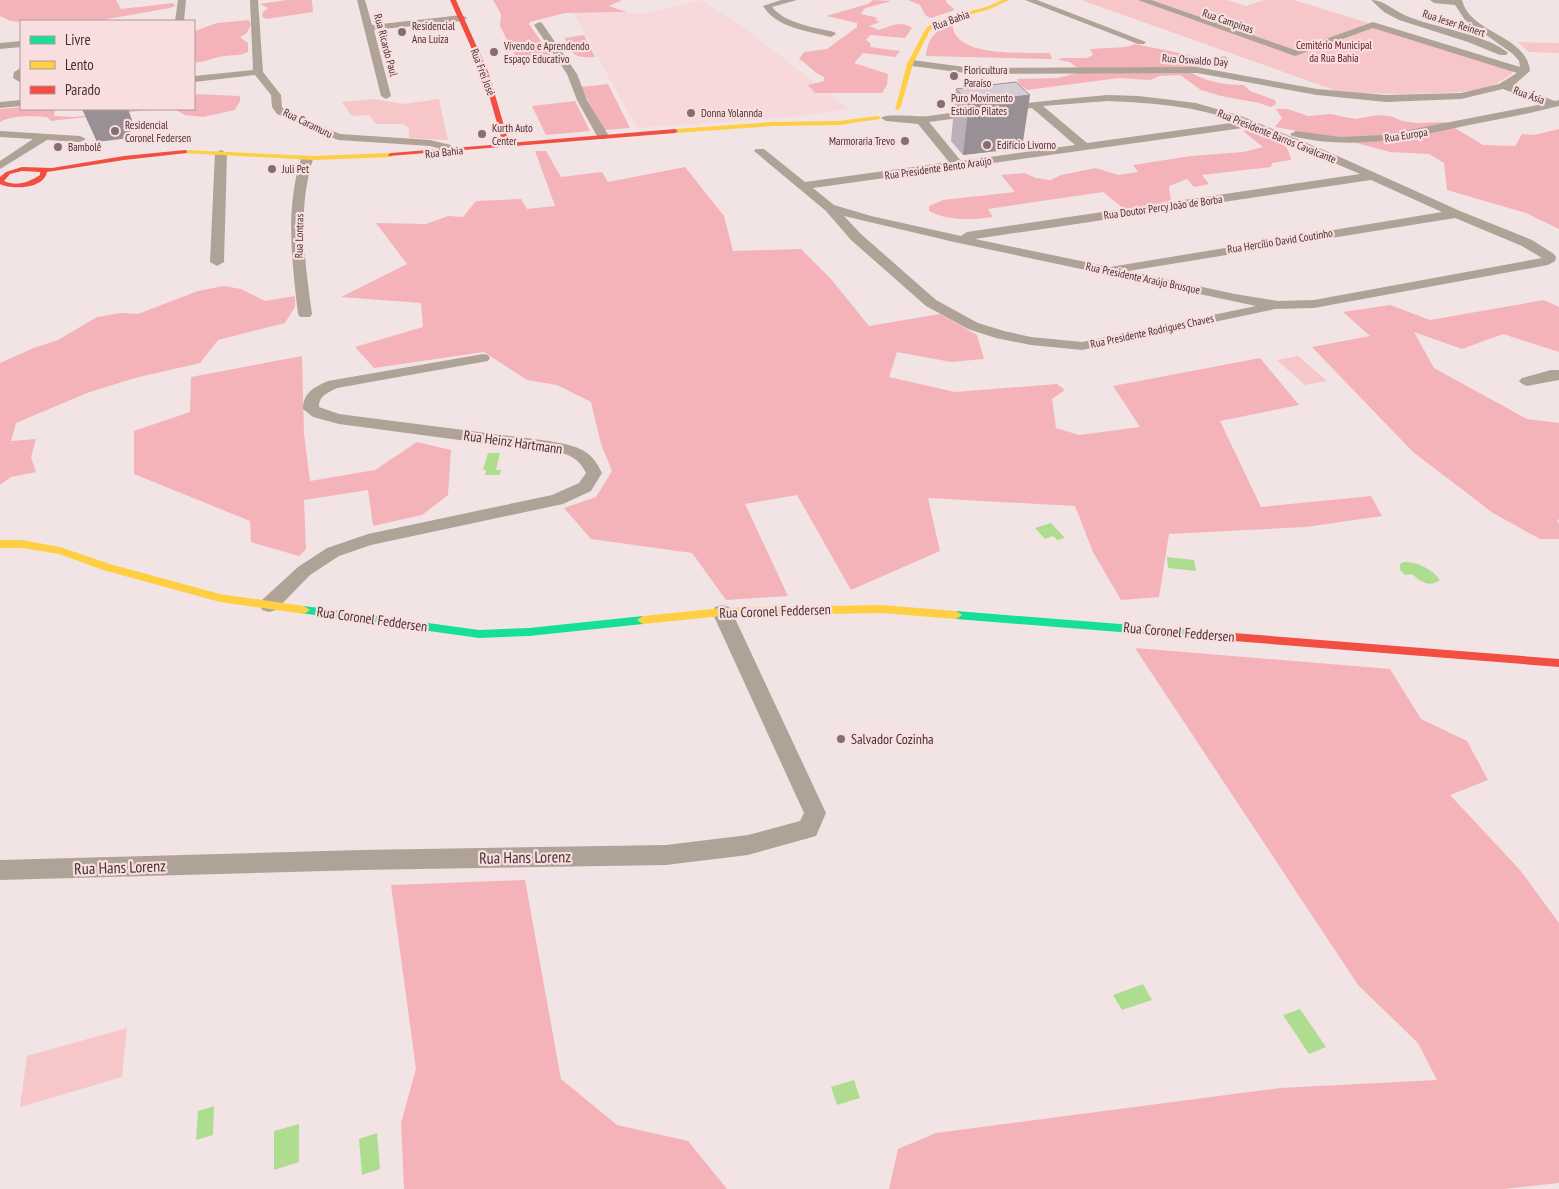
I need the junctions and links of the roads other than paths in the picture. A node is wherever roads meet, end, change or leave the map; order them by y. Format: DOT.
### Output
graph roads {
  1 [pos="182,0"];
  2 [pos="254,0"];
  3 [pos="361,0"];
  4 [pos="453,0"];
  5 [pos="793,0"];
  6 [pos="1006,0"];
  7 [pos="1029,0"];
  8 [pos="1134,0"];
  9 [pos="1142,0"];
  10 [pos="1375,0"];
  11 [pos="1434,0"];
  12 [pos="1458,2"];
  13 [pos="462,18"];
  14 [pos="180,20"];
  15 [pos="539,25"];
  16 [pos="368,28"];
  17 [pos="831,34"];
  18 [pos="1141,42"];
  19 [pos="1261,43"];
  20 [pos="20,44"];
  21 [pos="0,46"];
  22 [pos="912,63"];
  23 [pos="258,72"];
  24 [pos="1520,72"];
  25 [pos="195,79"];
  26 [pos="1504,86"];
  27 [pos="386,96"];
  28 [pos="20,103"];
  29 [pos="1034,104"];
  30 [pos="0,105"];
  31 [pos="893,106"];
  32 [pos="1557,107"];
  33 [pos="882,118"];
  34 [pos="922,120"];
  35 [pos="800,123"];
  36 [pos="1251,124"];
  37 [pos="0,134"];
  38 [pos="603,136"];
  39 [pos="44,137"];
  40 [pos="80,139"];
  41 [pos="507,146"];
  42 [pos="1086,148"];
  43 [pos="447,151"];
  44 [pos="760,151"];
  45 [pos="220,153"];
  46 [pos="307,159"];
  47 [pos="958,165"];
  48 [pos="42,175"];
  49 [pos="1373,176"];
  50 [pos="2,177"];
  51 [pos="803,186"];
  52 [pos="830,208"];
  53 [pos="1456,214"];
  54 [pos="954,238"];
  55 [pos="216,262"];
  56 [pos="1548,262"];
  57 [pos="1105,270"];
  58 [pos="1278,305"];
  59 [pos="305,314"];
  60 [pos="483,358"];
  61 [pos="1559,375"];
  62 [pos="1527,381"];
  63 [pos="0,544"];
  64 [pos="269,605"];
  65 [pos="722,612"];
  66 [pos="1559,663"];
  67 [pos="0,870"];
  1 -- 14 [label="street"];
  2 -- 23 [label="street"];
  3 -- 16 [label="street, Rua Ricardo Paul"];
  4 -- 13 [label="main road, Rua Frei José"];
  5 -- 17 [label="street"];
  6 -- 22 [label="main road, Rua Bahia"];
  7 -- 18 [label="street"];
  8 -- 19 [label="street, Rua Campinas"];
  9 -- 19 [label="street, Rua Campinas"];
  10 -- 24 [label="street, Rua Jeser Reinert"];
  11 -- 12 [label="street"];
  12 -- 24 [label="street"];
  13 -- 16 [label="street"];
  13 -- 41 [label="main road, Rua Frei José"];
  15 -- 38 [label="street"];
  16 -- 27 [label="street, Rua Ricardo Paul"];
  19 -- 24 [label="street"];
  20 -- 21 [label="street"];
  22 -- 26 [label="street, Rua Oswaldo Day"];
  22 -- 31 [label="main road, Rua Bahia"];
  23 -- 25 [label="street"];
  23 -- 43 [label="street, Rua Caramuru"];
  24 -- 26 [label="street"];
  26 -- 32 [label="street, Rua Ásia"];
  28 -- 30 [label="street"];
  29 -- 34 [label="street, Rua Presidente Barros Cavalcante"];
  29 -- 36 [label="street, Rua Presidente Barros Cavalcante"];
  29 -- 42 [label="street"];
  31 -- 33 [label="main road"];
  31 -- 34 [label="street, Rua Presidente Barros Cavalcante"];
  32 -- 36 [label="street, Rua Europa"];
  33 -- 34 [label="street, Rua Presidente Barros Cavalcante"];
  33 -- 35 [label="main road, Rua Bahia"];
  33 -- 35 [label="main road, Rua Bahia"];
  34 -- 47 [label="street"];
  35 -- 38 [label="main road, Rua Bahia"];
  36 -- 42 [label="street, Rua Presidente Bento Araújo"];
  36 -- 49 [label="street, Rua Presidente Barros Cavalcante"];
  37 -- 39 [label="street"];
  38 -- 41 [label="main road, Rua Bahia"];
  39 -- 40 [label="street"];
  39 -- 50 [label="street"];
  41 -- 43 [label="main road, Rua Bahia"];
  42 -- 47 [label="street, Rua Presidente Bento Araújo"];
  43 -- 46 [label="main road, Rua Bahia"];
  44 -- 51 [label="street, Rua Presidente Araújo Brusque"];
  45 -- 46 [label="main road, Rua Bahia"];
  45 -- 48 [label="main road, Rua Bahia"];
  45 -- 55 [label="street"];
  46 -- 59 [label="street, Rua Lontras"];
  47 -- 51 [label="street, Rua Presidente Bento Araújo"];
  48 -- 50 [label="main road"];
  48 -- 50 [label="main road, Rua Bahia"];
  49 -- 53 [label="street, Rua Presidente Barros Cavalcante"];
  49 -- 54 [label="street, Rua Doutor Percy João de Borba"];
  51 -- 52 [label="street, Rua Presidente Araújo Brusque"];
  52 -- 54 [label="street, Rua Presidente Araújo Brusque"];
  52 -- 58 [label="street, Rua Presidente Rodrigues Chaves"];
  53 -- 56 [label="street, Rua Presidente Barros Cavalcante"];
  53 -- 57 [label="street, Rua Hercílio David Coutinho"];
  54 -- 57 [label="street, Rua Presidente Araújo Brusque"];
  56 -- 58 [label="street, Rua Presidente Araújo Brusque"];
  57 -- 58 [label="street, Rua Presidente Araújo Brusque"];
  60 -- 64 [label="street, Rua Heinz Hartmann"];
  61 -- 62 [label="street"];
  63 -- 64 [label="main road, Rua Coronel Feddersen"];
  64 -- 65 [label="main road, Rua Coronel Feddersen"];
  65 -- 66 [label="main road, Rua Coronel Feddersen"];
  65 -- 67 [label="street, Rua Hans Lorenz"];
}
